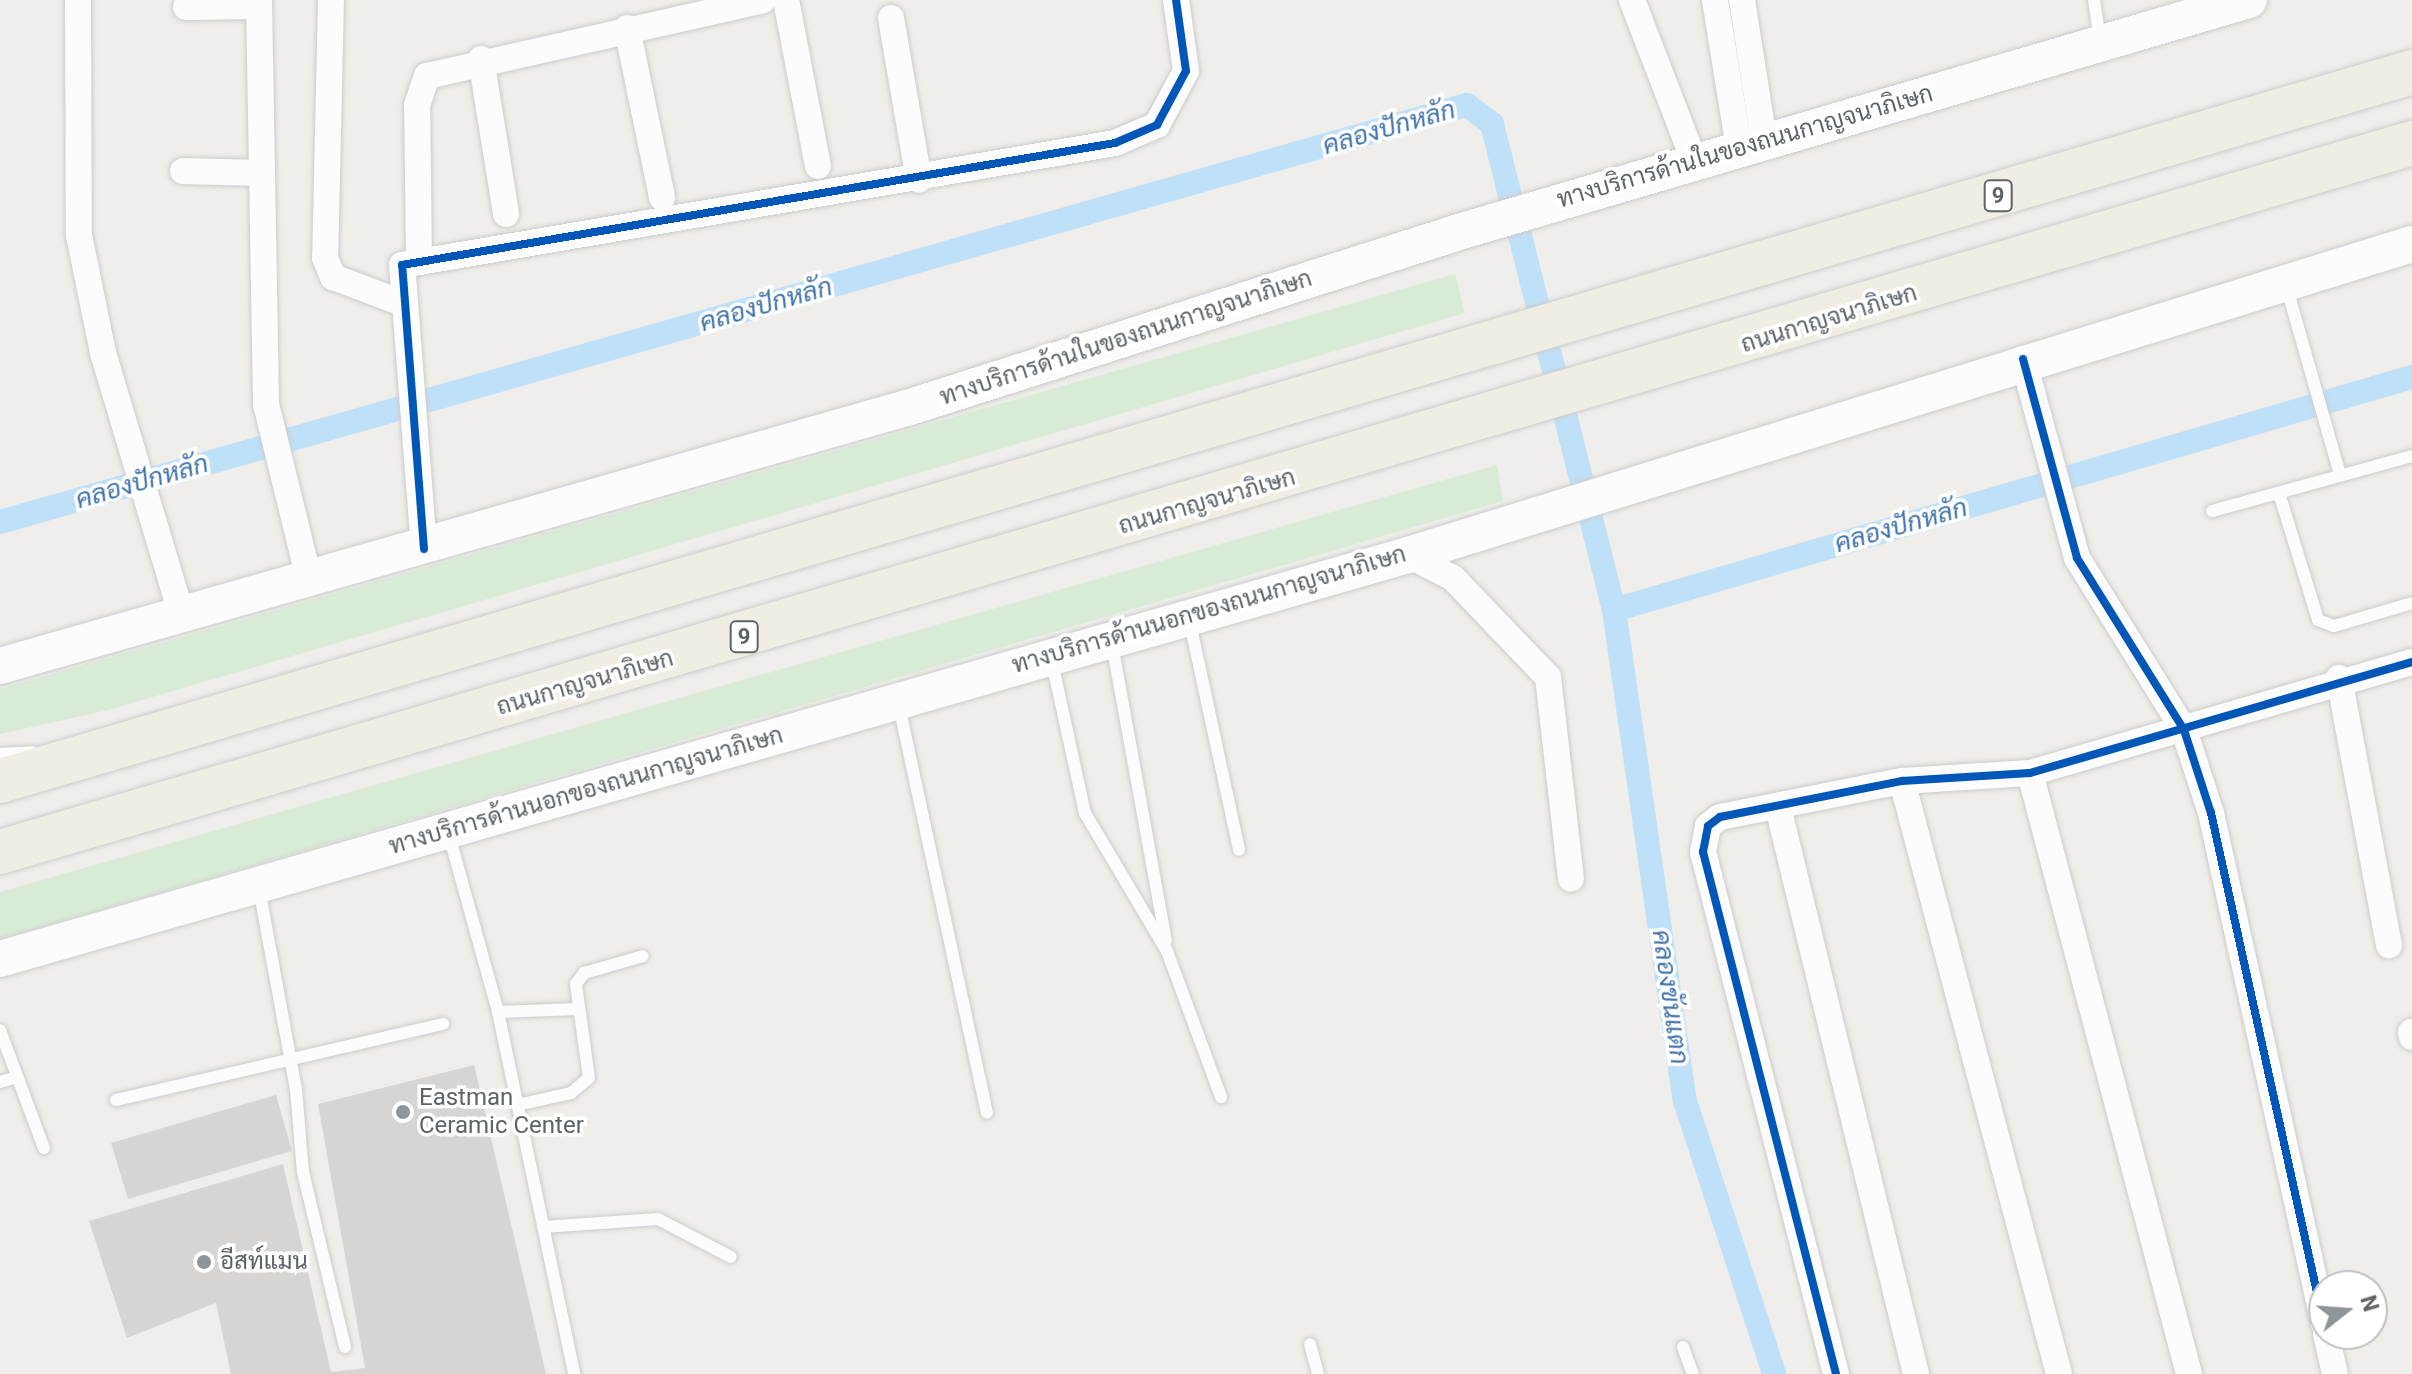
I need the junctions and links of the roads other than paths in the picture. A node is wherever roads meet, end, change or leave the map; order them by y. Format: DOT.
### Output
graph roads {
  1 [pos="78,0"];
  2 [pos="331,0"];
  3 [pos="763,0"];
  4 [pos="786,0"];
  5 [pos="1176,0"];
  6 [pos="1632,0"];
  7 [pos="1715,0"];
  8 [pos="1742,0"];
  9 [pos="2094,0"];
  10 [pos="2249,0"];
  11 [pos="259,3"];
  12 [pos="186,7"];
  13 [pos="891,18"];
  14 [pos="627,28"];
  15 [pos="2100,43"];
  16 [pos="481,59"];
  17 [pos="2412,72"];
  18 [pos="2412,143"];
  19 [pos="1751,145"];
  20 [pos="1694,161"];
  21 [pos="818,166"];
  22 [pos="183,171"];
  23 [pos="260,173"];
  24 [pos="919,180"];
  25 [pos="662,197"];
  26 [pos="506,214"];
  27 [pos="2412,244"];
  28 [pos="419,259"];
  29 [pos="2285,281"];
  30 [pos="399,302"];
  31 [pos="2023,359"];
  32 [pos="2412,456"];
  33 [pos="2340,475"];
  34 [pos="2279,493"];
  35 [pos="2212,511"];
  36 [pos="424,549"];
  37 [pos="1408,555"];
  38 [pos="309,579"];
  39 [pos="2412,603"];
  40 [pos="182,616"];
  41 [pos="1188,616"];
  42 [pos="1111,637"];
  43 [pos="1050,655"];
  44 [pos="2412,662"];
  45 [pos="0,666"];
  46 [pos="2339,678"];
  47 [pos="897,699"];
  48 [pos="2184,730"];
  49 [pos="109,749"];
  50 [pos="0,754"];
  51 [pos="2030,773"];
  52 [pos="0,781"];
  53 [pos="1902,781"];
  54 [pos="1778,807"];
  55 [pos="448,832"];
  56 [pos="1239,850"];
  57 [pos="0,852"];
  58 [pos="1571,879"];
  59 [pos="259,888"];
  60 [pos="2389,945"];
  61 [pos="1167,951"];
  62 [pos="643,956"];
  63 [pos="0,959"];
  64 [pos="579,1009"];
  65 [pos="498,1012"];
  66 [pos="443,1024"];
  67 [pos="0,1030"];
  68 [pos="290,1060"];
  69 [pos="17,1077"];
  70 [pos="0,1082"];
  71 [pos="1221,1097"];
  72 [pos="116,1100"];
  73 [pos="517,1105"];
  74 [pos="987,1113"];
  75 [pos="44,1148"];
  76 [pos="543,1227"];
  77 [pos="731,1257"];
  78 [pos="2312,1270"];
  79 [pos="1310,1344"];
  80 [pos="345,1347"];
  81 [pos="1683,1347"];
  82 [pos="2330,1350"];
  83 [pos="574,1374"];
  84 [pos="1318,1374"];
  85 [pos="1693,1374"];
  86 [pos="1836,1374"];
  87 [pos="1916,1374"];
  88 [pos="2059,1374"];
  89 [pos="2189,1374"];
  90 [pos="2335,1374"];
  1 -- 40 [label="street"];
  2 -- 30 [label="street"];
  3 -- 14 [label="street"];
  4 -- 21 [label="street"];
  5 -- 24 [label="street"];
  6 -- 20 [label="street"];
  7 -- 19 [label="street"];
  8 -- 19 [label="street"];
  9 -- 15 [label="lane"];
  10 -- 15 [label="main road, ทางบริการด้านในของถนนกาญจนาภิเษก"];
  11 -- 12 [label="street"];
  11 -- 23 [label="street"];
  13 -- 24 [label="street"];
  14 -- 16 [label="street"];
  14 -- 25 [label="street"];
  15 -- 19 [label="main road, ทางบริการด้านในของถนนกาญจนาภิเษก"];
  16 -- 26 [label="street"];
  16 -- 28 [label="street"];
  17 -- 49 [label="highway, 9"];
  18 -- 57 [label="highway, ถนนกาญจนาภิเษก / 9"];
  19 -- 20 [label="main road, ทางบริการด้านในของถนนกาญจนาภิเษก"];
  20 -- 36 [label="main road, ทางบริการด้านในของถนนกาญจนาภิเษก"];
  22 -- 23 [label="street"];
  23 -- 38 [label="street"];
  24 -- 28 [label="street"];
  27 -- 29 [label="main road, ทางบริการด้านนอกของถนนกาญจนาภิเษก"];
  28 -- 30 [label="street"];
  29 -- 31 [label="main road, ทางบริการด้านนอกของถนนกาญจนาภิเษก"];
  29 -- 33 [label="lane"];
  30 -- 36 [label="street"];
  31 -- 37 [label="main road, ทางบริการด้านนอกของถนนกาญจนาภิเษก"];
  31 -- 48 [label="street"];
  32 -- 33 [label="lane"];
  33 -- 34 [label="lane"];
  34 -- 35 [label="lane"];
  34 -- 39 [label="lane"];
  36 -- 38 [label="main road, ทางบริการด้านในของถนนกาญจนาภิเษก"];
  37 -- 41 [label="main road, ทางบริการด้านนอกของถนนกาญจนาภิเษก"];
  37 -- 58 [label="street"];
  38 -- 40 [label="main road, ทางบริการด้านในของถนนกาญจนาภิเษก"];
  40 -- 45 [label="main road, ทางบริการด้านในของถนนกาญจนาภิเษก"];
  41 -- 42 [label="main road, ทางบริการด้านนอกของถนนกาญจนาภิเษก"];
  41 -- 56 [label="lane"];
  42 -- 43 [label="main road, ทางบริการด้านนอกของถนนกาญจนาภิเษก"];
  42 -- 61 [label="lane"];
  43 -- 47 [label="main road, ทางบริการด้านนอกของถนนกาญจนาภิเษก"];
  43 -- 61 [label="lane"];
  44 -- 46 [label="street"];
  46 -- 48 [label="street"];
  46 -- 60 [label="street"];
  47 -- 55 [label="main road, ทางบริการด้านนอกของถนนกาญจนาภิเษก"];
  47 -- 74 [label="lane"];
  48 -- 51 [label="street"];
  48 -- 78 [label="street"];
  49 -- 50 [label="lane"];
  49 -- 52 [label="highway, 9"];
  51 -- 53 [label="street"];
  51 -- 89 [label="street"];
  53 -- 54 [label="street"];
  53 -- 88 [label="street"];
  54 -- 86 [label="street"];
  54 -- 87 [label="street"];
  55 -- 59 [label="main road, ทางบริการด้านนอกของถนนกาญจนาภิเษก"];
  55 -- 65 [label="lane"];
  59 -- 63 [label="main road, ทางบริการด้านนอกของถนนกาญจนาภิเษก"];
  59 -- 68 [label="lane"];
  61 -- 71 [label="lane"];
  62 -- 64 [label="lane"];
  64 -- 65 [label="lane"];
  64 -- 73 [label="lane"];
  65 -- 73 [label="lane"];
  66 -- 68 [label="lane"];
  67 -- 69 [label="lane"];
  68 -- 72 [label="lane"];
  68 -- 80 [label="lane"];
  69 -- 70 [label="lane"];
  69 -- 75 [label="lane"];
  73 -- 76 [label="lane"];
  76 -- 77 [label="lane"];
  76 -- 83 [label="lane"];
  79 -- 84 [label="lane"];
  81 -- 85 [label="lane"];
  82 -- 90 [label="street"];
}
